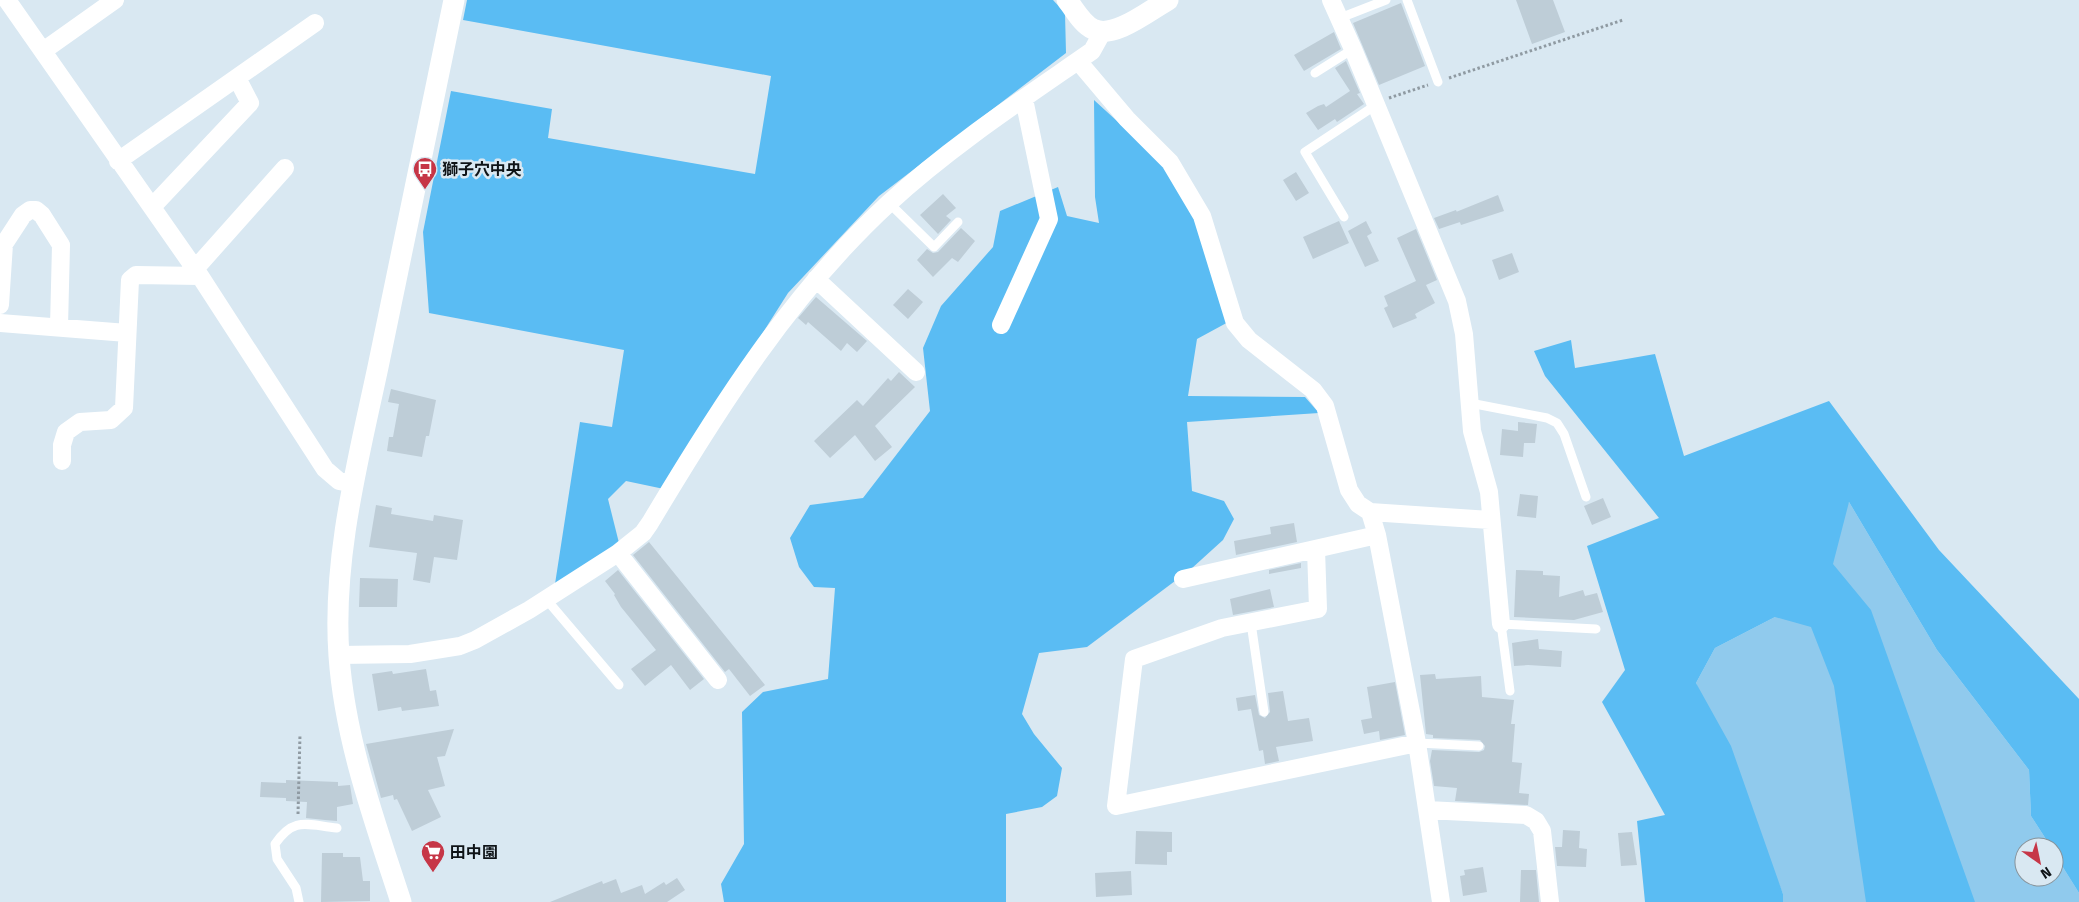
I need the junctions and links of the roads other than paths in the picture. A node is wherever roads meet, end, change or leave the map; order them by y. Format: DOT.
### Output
graph roads {
  1 [pos="7,0"];
  2 [pos="114,0"];
  3 [pos="454,0"];
  4 [pos="1168,0"];
  5 [pos="1330,0"];
  6 [pos="1386,0"];
  7 [pos="1407,0"];
  8 [pos="1070,1"];
  9 [pos="1340,18"];
  10 [pos="316,23"];
  11 [pos="1102,33"];
  12 [pos="1353,49"];
  13 [pos="43,51"];
  14 [pos="1078,61"];
  15 [pos="1316,73"];
  16 [pos="237,78"];
  17 [pos="1438,82"];
  18 [pos="1024,98"];
  19 [pos="1376,103"];
  20 [pos="118,161"];
  21 [pos="285,168"];
  22 [pos="889,203"];
  23 [pos="152,208"];
  24 [pos="1344,217"];
  25 [pos="958,222"];
  26 [pos="198,273"];
  27 [pos="816,279"];
  28 [pos="0,305"];
  29 [pos="0,323"];
  30 [pos="1001,325"];
  31 [pos="60,327"];
  32 [pos="127,333"];
  33 [pos="916,372"];
  34 [pos="1470,403"];
  35 [pos="62,462"];
  36 [pos="354,484"];
  37 [pos="1586,497"];
  38 [pos="1370,512"];
  39 [pos="1490,520"];
  40 [pos="1377,535"];
  41 [pos="1316,549"];
  42 [pos="618,553"];
  43 [pos="1183,579"];
  44 [pos="546,599"];
  45 [pos="1251,623"];
  46 [pos="1501,624"];
  47 [pos="1596,629"];
  48 [pos="339,655"];
  49 [pos="718,680"];
  50 [pos="619,685"];
  51 [pos="1510,691"];
  52 [pos="1264,712"];
  53 [pos="1417,743"];
  54 [pos="1479,746"];
  55 [pos="1427,810"];
  56 [pos="337,828"];
  57 [pos="299,902"];
  58 [pos="401,902"];
  59 [pos="1441,902"];
  60 [pos="1550,902"];
  1 -- 13 [label="street"];
  2 -- 13 [label="street"];
  3 -- 36 [label="street"];
  4 -- 11 [label="street"];
  5 -- 9 [label="street"];
  6 -- 9 [label="lane"];
  7 -- 17 [label="lane"];
  8 -- 11 [label="street"];
  9 -- 12 [label="street"];
  10 -- 16 [label="street"];
  11 -- 14 [label="street"];
  12 -- 15 [label="lane"];
  12 -- 19 [label="street"];
  13 -- 20 [label="street"];
  14 -- 18 [label="street"];
  14 -- 38 [label="street"];
  16 -- 20 [label="street"];
  16 -- 23 [label="street"];
  18 -- 22 [label="street"];
  18 -- 30 [label="street"];
  19 -- 24 [label="lane"];
  19 -- 34 [label="street"];
  20 -- 23 [label="street"];
  21 -- 26 [label="street"];
  22 -- 25 [label="lane"];
  22 -- 27 [label="street"];
  23 -- 26 [label="street"];
  26 -- 32 [label="street"];
  26 -- 36 [label="street"];
  27 -- 33 [label="street"];
  27 -- 42 [label="street"];
  28 -- 31 [label="street"];
  29 -- 31 [label="street"];
  31 -- 32 [label="street"];
  32 -- 35 [label="street"];
  34 -- 37 [label="lane"];
  34 -- 39 [label="street"];
  36 -- 48 [label="street"];
  38 -- 39 [label="street"];
  38 -- 40 [label="street"];
  39 -- 46 [label="street"];
  40 -- 41 [label="street"];
  40 -- 53 [label="street"];
  41 -- 43 [label="street"];
  41 -- 45 [label="street"];
  42 -- 44 [label="street"];
  42 -- 49 [label="street"];
  44 -- 48 [label="street"];
  44 -- 50 [label="lane"];
  45 -- 52 [label="lane"];
  45 -- 53 [label="street"];
  46 -- 47 [label="lane"];
  46 -- 51 [label="lane"];
  48 -- 58 [label="street"];
  53 -- 54 [label="lane"];
  53 -- 55 [label="street"];
  55 -- 59 [label="street"];
  55 -- 60 [label="street"];
  56 -- 57 [label="lane"];
}
